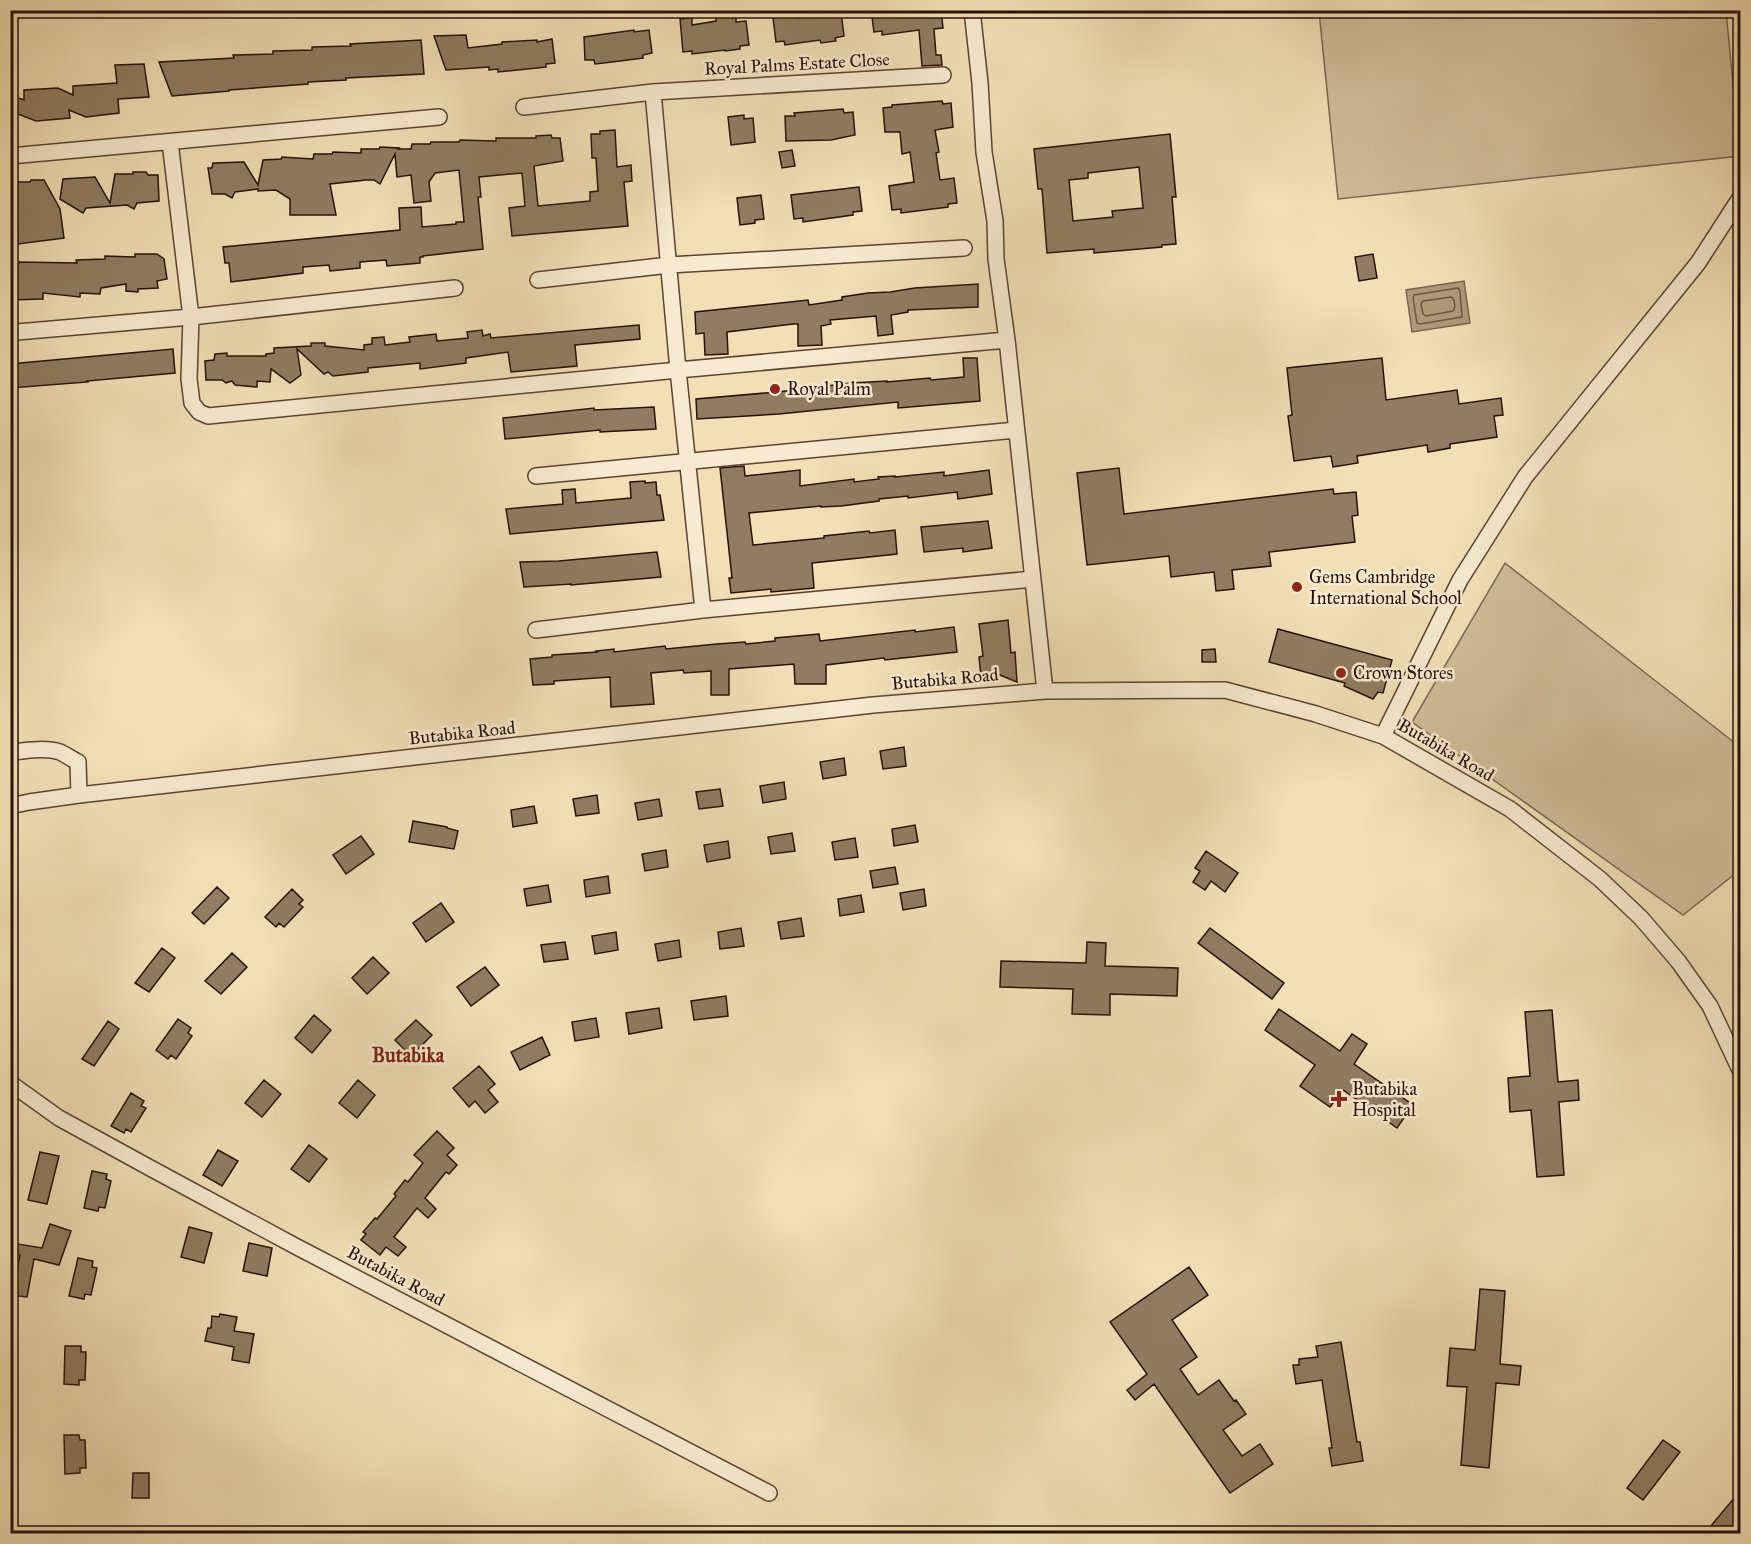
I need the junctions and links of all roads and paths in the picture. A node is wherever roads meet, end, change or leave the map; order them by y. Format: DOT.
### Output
graph roads {
  1 [pos="972,10"];
  2 [pos="943,75"];
  3 [pos="653,92"];
  4 [pos="524,107"];
  5 [pos="439,117"];
  6 [pos="170,142"];
  7 [pos="10,156"];
  8 [pos="1740,198"];
  9 [pos="964,248"];
  10 [pos="669,265"];
  11 [pos="538,280"];
  12 [pos="455,288"];
  13 [pos="191,317"];
  14 [pos="17,332"];
  15 [pos="1007,340"];
  16 [pos="678,370"];
  17 [pos="1017,430"];
  18 [pos="688,462"];
  19 [pos="536,476"];
  20 [pos="1033,579"];
  21 [pos="702,610"];
  22 [pos="536,630"];
  23 [pos="1045,691"];
  24 [pos="1383,736"];
  25 [pos="10,752"];
  26 [pos="80,795"];
  27 [pos="10,806"];
  28 [pos="1739,1063"];
  29 [pos="10,1083"];
  30 [pos="769,1493"];
  1 -- 15 [label="street"];
  2 -- 3 [label="street, Royal Palms Estate Close"];
  3 -- 4 [label="street, Royal Palms Estate Close"];
  3 -- 10 [label="street"];
  5 -- 6 [label="street"];
  6 -- 7 [label="street"];
  6 -- 13 [label="street"];
  8 -- 24 [label="street"];
  9 -- 10 [label="street"];
  10 -- 11 [label="street"];
  10 -- 16 [label="street"];
  12 -- 13 [label="street"];
  13 -- 14 [label="street"];
  13 -- 16 [label="street"];
  15 -- 16 [label="street"];
  15 -- 17 [label="street"];
  16 -- 18 [label="street"];
  17 -- 18 [label="street"];
  17 -- 20 [label="street"];
  18 -- 19 [label="street"];
  18 -- 21 [label="street"];
  20 -- 21 [label="street"];
  20 -- 23 [label="street"];
  21 -- 22 [label="street"];
  23 -- 24 [label="street, Butabika Road"];
  23 -- 26 [label="street, Butabika Road"];
  24 -- 28 [label="street, Butabika Road"];
  25 -- 26 [label="street"];
  26 -- 27 [label="street, Butabika Road"];
  29 -- 30 [label="street, Butabika Road"];
}
